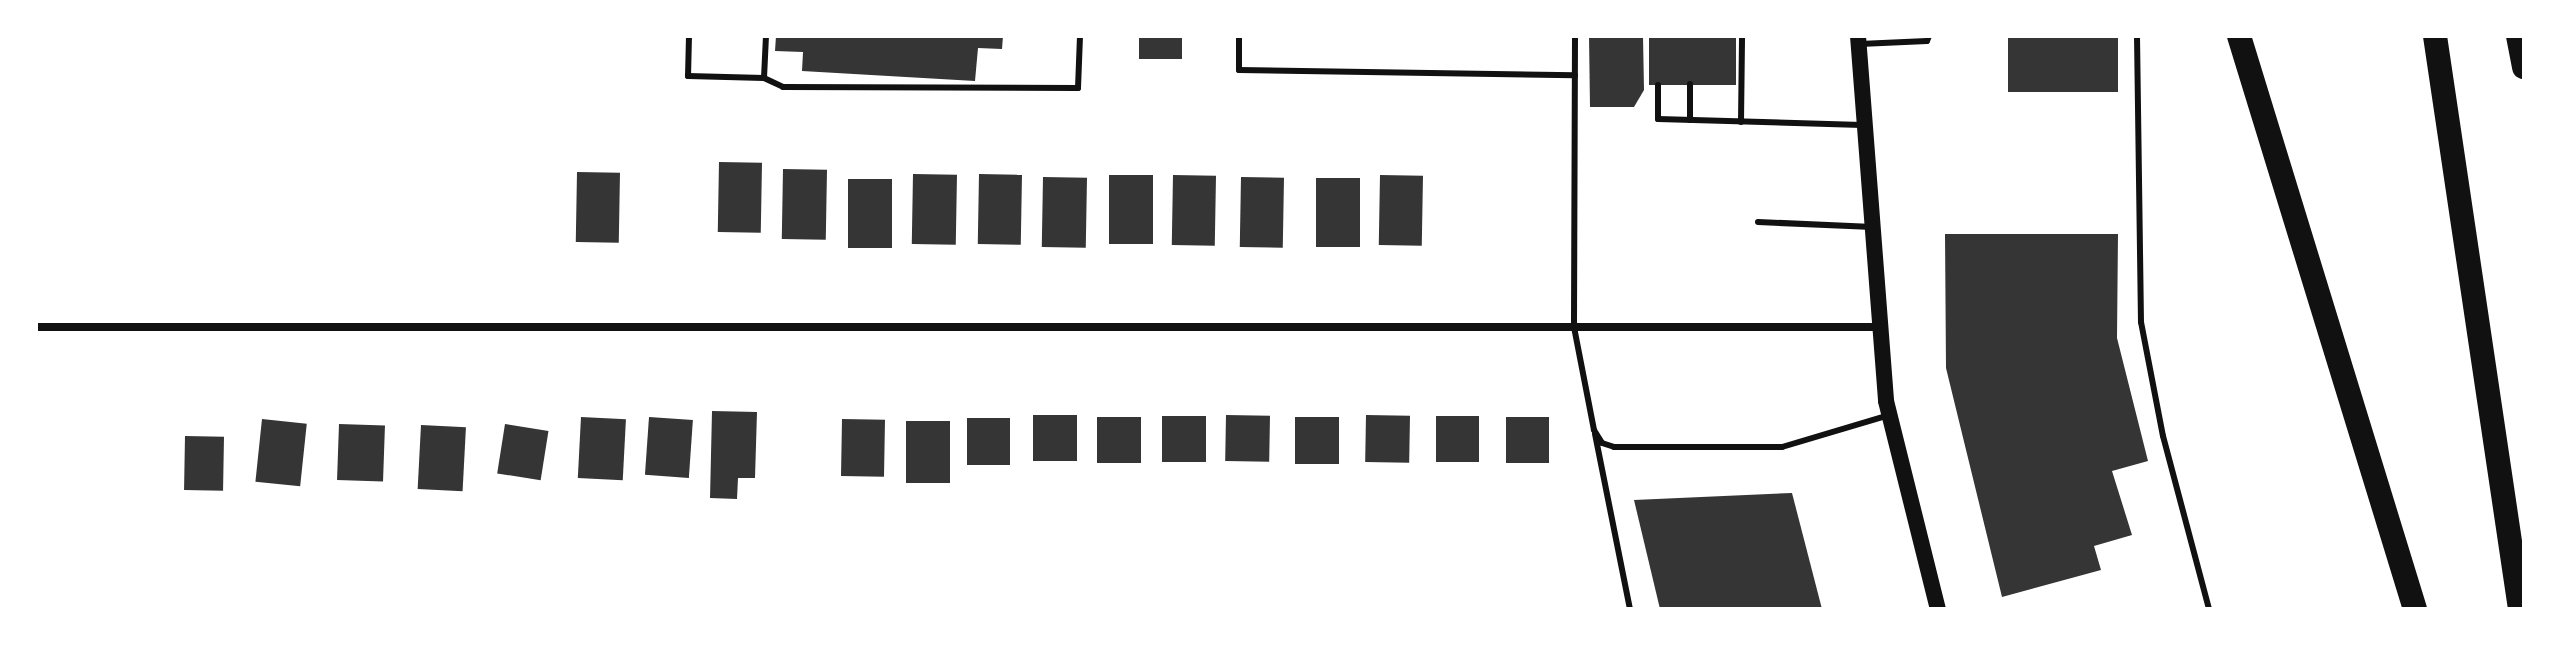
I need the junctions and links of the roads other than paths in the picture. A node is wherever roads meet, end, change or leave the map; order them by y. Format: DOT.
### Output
graph roads {
  1 [pos="689,36"];
  2 [pos="766,36"];
  3 [pos="1080,36"];
  4 [pos="1239,36"];
  5 [pos="1575,36"];
  6 [pos="1742,36"];
  7 [pos="1929,36"];
  8 [pos="2137,36"];
  9 [pos="2239,36"];
  10 [pos="2435,36"];
  11 [pos="2518,36"];
  12 [pos="1858,40"];
  13 [pos="2524,67"];
  14 [pos="1575,75"];
  15 [pos="764,78"];
  16 [pos="1690,84"];
  17 [pos="1658,85"];
  18 [pos="1690,120"];
  19 [pos="1741,122"];
  20 [pos="1865,125"];
  21 [pos="1575,215"];
  22 [pos="1587,215"];
  23 [pos="1758,222"];
  24 [pos="1873,227"];
  25 [pos="36,327"];
  26 [pos="1574,327"];
  27 [pos="1880,327"];
  28 [pos="1890,414"];
  29 [pos="1594,430"];
  30 [pos="1630,609"];
  31 [pos="1938,609"];
  32 [pos="2209,609"];
  33 [pos="2415,609"];
  34 [pos="2520,609"];
  1 -- 15 [label="lane"];
  2 -- 15 [label="lane"];
  3 -- 15 [label="lane"];
  4 -- 14 [label="lane"];
  5 -- 14 [label="lane"];
  6 -- 19 [label="lane"];
  7 -- 12 [label="lane"];
  8 -- 32 [label="lane"];
  9 -- 33 [label="highway"];
  10 -- 34 [label="highway"];
  11 -- 13 [label="highway"];
  12 -- 20 [label="main road"];
  14 -- 21 [label="lane"];
  16 -- 18 [label="lane"];
  17 -- 18 [label="lane"];
  18 -- 19 [label="lane"];
  19 -- 20 [label="lane"];
  20 -- 24 [label="main road"];
  21 -- 22 [label="lane"];
  21 -- 26 [label="lane"];
  23 -- 24 [label="lane"];
  24 -- 27 [label="main road"];
  25 -- 26 [label="street"];
  26 -- 27 [label="street"];
  26 -- 29 [label="lane"];
  27 -- 28 [label="main road"];
  28 -- 29 [label="lane"];
  28 -- 31 [label="main road"];
  29 -- 30 [label="lane"];
}
